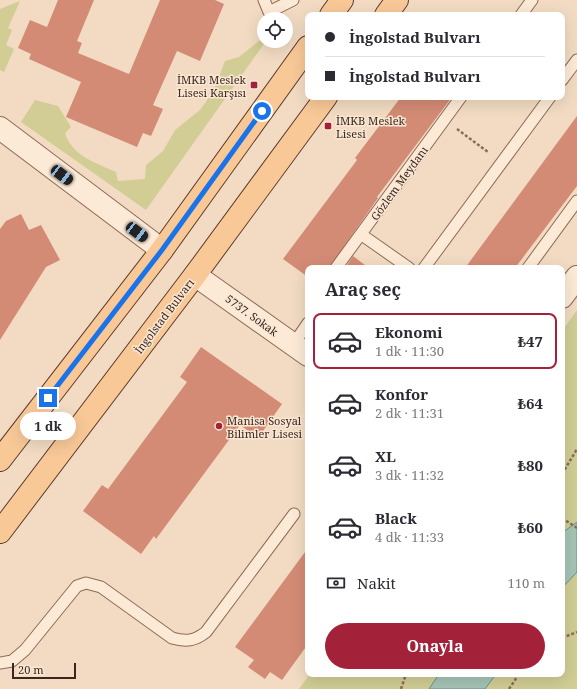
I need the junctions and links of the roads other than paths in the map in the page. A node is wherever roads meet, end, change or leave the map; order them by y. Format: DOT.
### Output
graph roads {
  1 [pos="264,0"];
  2 [pos="293,0"];
  3 [pos="342,0"];
  4 [pos="397,0"];
  5 [pos="532,0"];
  6 [pos="333,12"];
  7 [pos="388,12"];
  8 [pos="523,12"];
  9 [pos="305,51"];
  10 [pos="577,60"];
  11 [pos="565,76"];
  12 [pos="324,100"];
  13 [pos="459,100"];
  14 [pos="548,100"];
  15 [pos="0,128"];
  16 [pos="577,201"];
  17 [pos="362,235"];
  18 [pos="162,250"];
  19 [pos="338,265"];
  20 [pos="405,265"];
  21 [pos="426,265"];
  22 [pos="530,265"];
  23 [pos="195,275"];
  24 [pos="577,277"];
  25 [pos="565,293"];
  26 [pos="305,335"];
  27 [pos="301,350"];
  28 [pos="0,460"];
  29 [pos="294,514"];
  30 [pos="0,532"];
  31 [pos="0,663"];
  1 -- 2 [label="lane"];
  3 -- 6 [label="main road"];
  4 -- 7 [label="main road"];
  5 -- 8 [label="lane"];
  9 -- 18 [label="main road"];
  10 -- 11 [label="lane"];
  12 -- 23 [label="main road, İngolstad Bulvarı"];
  13 -- 17 [label="lane, Gözlem Meydanı"];
  14 -- 21 [label="lane"];
  15 -- 18 [label="street"];
  16 -- 22 [label="lane"];
  17 -- 19 [label="lane, Gözlem Meydanı"];
  17 -- 20 [label="lane"];
  18 -- 28 [label="main road"];
  23 -- 27 [label="street, 5737. Sokak"];
  23 -- 30 [label="main road, İngolstad Bulvarı"];
  24 -- 25 [label="street"];
  26 -- 27 [label="lane"];
  29 -- 31 [label="lane"];
}
